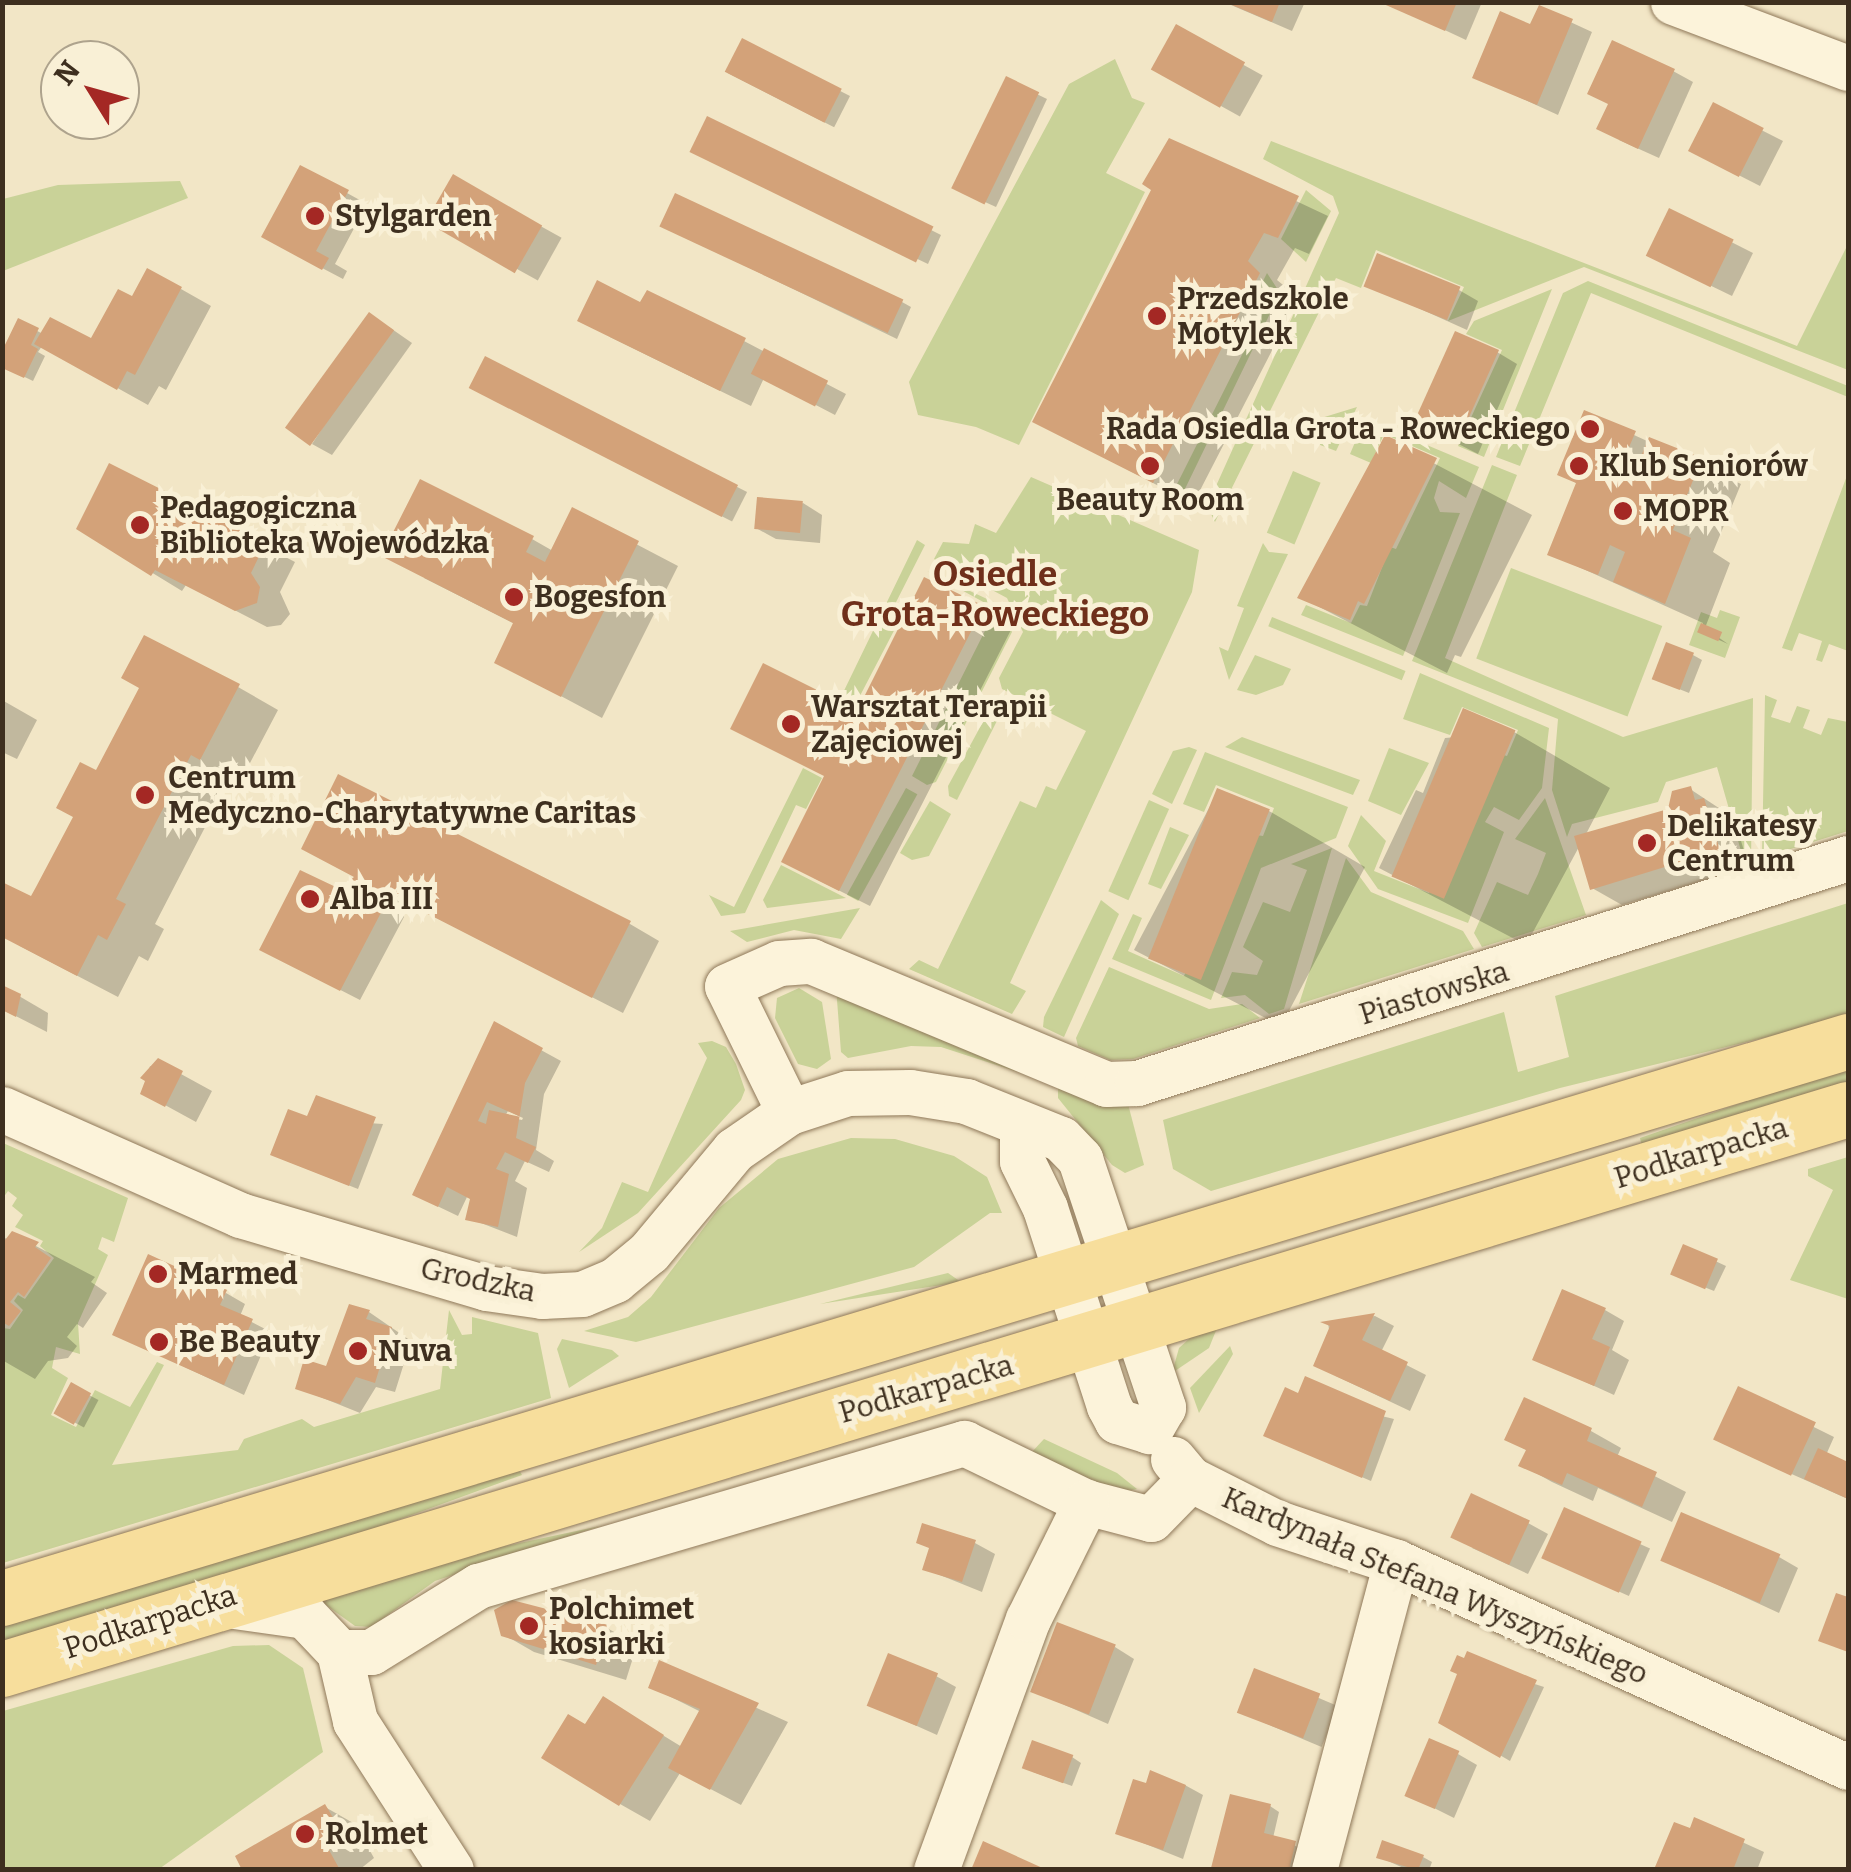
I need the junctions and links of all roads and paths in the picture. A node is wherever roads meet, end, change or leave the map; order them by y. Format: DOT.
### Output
graph roads {
  1 [pos="1673,2"];
  2 [pos="1848,68"];
  3 [pos="1848,858"];
  4 [pos="1848,1041"];
  5 [pos="2,1109"];
  6 [pos="1848,1109"];
  7 [pos="789,1112"];
  8 [pos="1091,1267"];
  9 [pos="1112,1336"];
  10 [pos="1190,1480"];
  11 [pos="1086,1502"];
  12 [pos="1396,1562"];
  13 [pos="2,1598"];
  14 [pos="208,1603"];
  15 [pos="339,1652"];
  16 [pos="2,1669"];
  17 [pos="1848,1767"];
  18 [pos="450,1870"];
  19 [pos="936,1870"];
  20 [pos="1314,1870"];
  1 -- 2 [label="street"];
  3 -- 7 [label="street, Piastowska"];
  4 -- 8 [label="main road, Podkarpacka"];
  5 -- 7 [label="street, Grodzka"];
  6 -- 9 [label="main road, Podkarpacka"];
  7 -- 8 [label="street, Grodzka"];
  8 -- 9 [label="street, Grodzka"];
  8 -- 13 [label="main road, Podkarpacka"];
  9 -- 10 [label="street, Kardynała Stefana Wyszyńskiego"];
  9 -- 14 [label="main road, Podkarpacka"];
  10 -- 11 [label="street, Podkarpacka"];
  10 -- 12 [label="street, Kardynała Stefana Wyszyńskiego"];
  11 -- 15 [label="street, Podkarpacka"];
  11 -- 19 [label="street"];
  12 -- 17 [label="street, Kardynała Stefana Wyszyńskiego"];
  12 -- 20 [label="street"];
  14 -- 15 [label="street"];
  14 -- 16 [label="main road, Podkarpacka"];
  15 -- 18 [label="street"];
}
